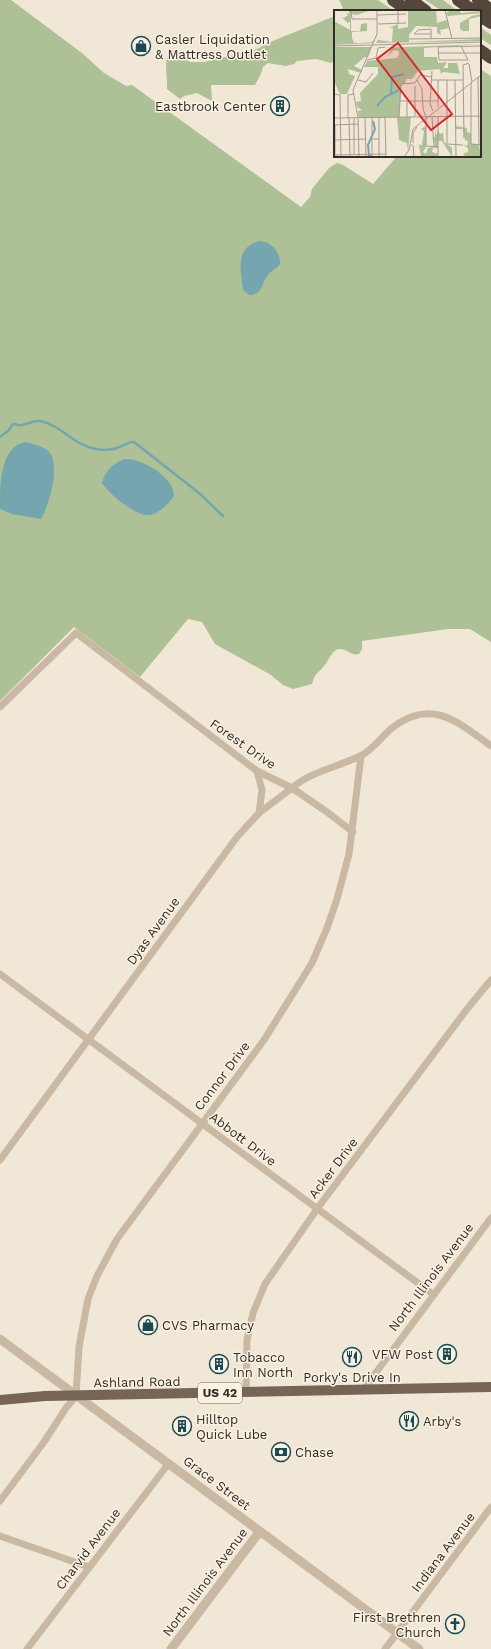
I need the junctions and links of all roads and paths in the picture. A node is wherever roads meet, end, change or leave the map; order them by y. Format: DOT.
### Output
graph roads {
  1 [pos="393,0"];
  2 [pos="410,0"];
  3 [pos="458,0"];
  4 [pos="478,0"];
  5 [pos="408,10"];
  6 [pos="425,10"];
  7 [pos="473,10"];
  8 [pos="491,10"];
  9 [pos="481,17"];
  10 [pos="491,23"];
  11 [pos="481,51"];
  12 [pos="491,58"];
  13 [pos="481,61"];
  14 [pos="491,67"];
  15 [pos="0,707"];
  16 [pos="491,746"];
  17 [pos="361,756"];
  18 [pos="257,771"];
  19 [pos="292,788"];
  20 [pos="259,813"];
  21 [pos="353,832"];
  22 [pos="0,974"];
  23 [pos="491,980"];
  24 [pos="88,1039"];
  25 [pos="202,1123"];
  26 [pos="0,1160"];
  27 [pos="317,1209"];
  28 [pos="491,1218"];
  29 [pos="434,1294"];
  30 [pos="0,1339"];
  31 [pos="491,1387"];
  32 [pos="363,1390"];
  33 [pos="246,1393"];
  34 [pos="76,1396"];
  35 [pos="0,1400"];
  36 [pos="169,1463"];
  37 [pos="0,1501"];
  38 [pos="491,1507"];
  39 [pos="260,1531"];
  40 [pos="0,1536"];
  41 [pos="89,1567"];
  42 [pos="397,1633"];
  43 [pos="27,1649"];
  44 [pos="171,1649"];
  45 [pos="385,1649"];
  46 [pos="419,1649"];
  1 -- 5 [label="highway"];
  2 -- 6 [label="highway"];
  3 -- 7 [label="highway"];
  4 -- 8 [label="highway"];
  9 -- 10 [label="highway"];
  11 -- 12 [label="highway"];
  13 -- 14 [label="highway"];
  15 -- 18 [label="street, Forest Drive"];
  16 -- 17 [label="street"];
  17 -- 19 [label="street"];
  17 -- 21 [label="street, Connor Drive"];
  18 -- 19 [label="street, Forest Drive"];
  18 -- 20 [label="street"];
  19 -- 20 [label="street, Dyas Avenue"];
  19 -- 21 [label="street"];
  20 -- 24 [label="street, Dyas Avenue"];
  21 -- 25 [label="street, Connor Drive"];
  22 -- 24 [label="street, Abbott Drive"];
  23 -- 27 [label="street, Acker Drive"];
  24 -- 25 [label="street, Abbott Drive"];
  24 -- 26 [label="street, Dyas Avenue"];
  25 -- 27 [label="street, Abbott Drive"];
  25 -- 34 [label="street, Connor Drive"];
  27 -- 29 [label="street, Abbott Drive"];
  27 -- 33 [label="street, Acker Drive"];
  28 -- 29 [label="street, North Illinois Avenue"];
  29 -- 32 [label="street, North Illinois Avenue"];
  30 -- 34 [label="street, Grace Street"];
  31 -- 32 [label="main road, Ashland Road / US 42"];
  32 -- 33 [label="main road, Ashland Road / US 42"];
  33 -- 34 [label="main road, Ashland Road / US 42"];
  34 -- 35 [label="main road, Ashland Road / US 42"];
  34 -- 36 [label="street, Grace Street"];
  34 -- 37 [label="street"];
  36 -- 39 [label="street, Grace Street"];
  36 -- 41 [label="street, Charvid Avenue"];
  38 -- 42 [label="street, Indiana Avenue"];
  39 -- 42 [label="street, Grace Street"];
  39 -- 44 [label="street, North Illinois Avenue"];
  40 -- 41 [label="street"];
  41 -- 43 [label="street, Charvid Avenue"];
  42 -- 45 [label="street, Indiana Avenue"];
  42 -- 46 [label="street, Grace Street"];
}
